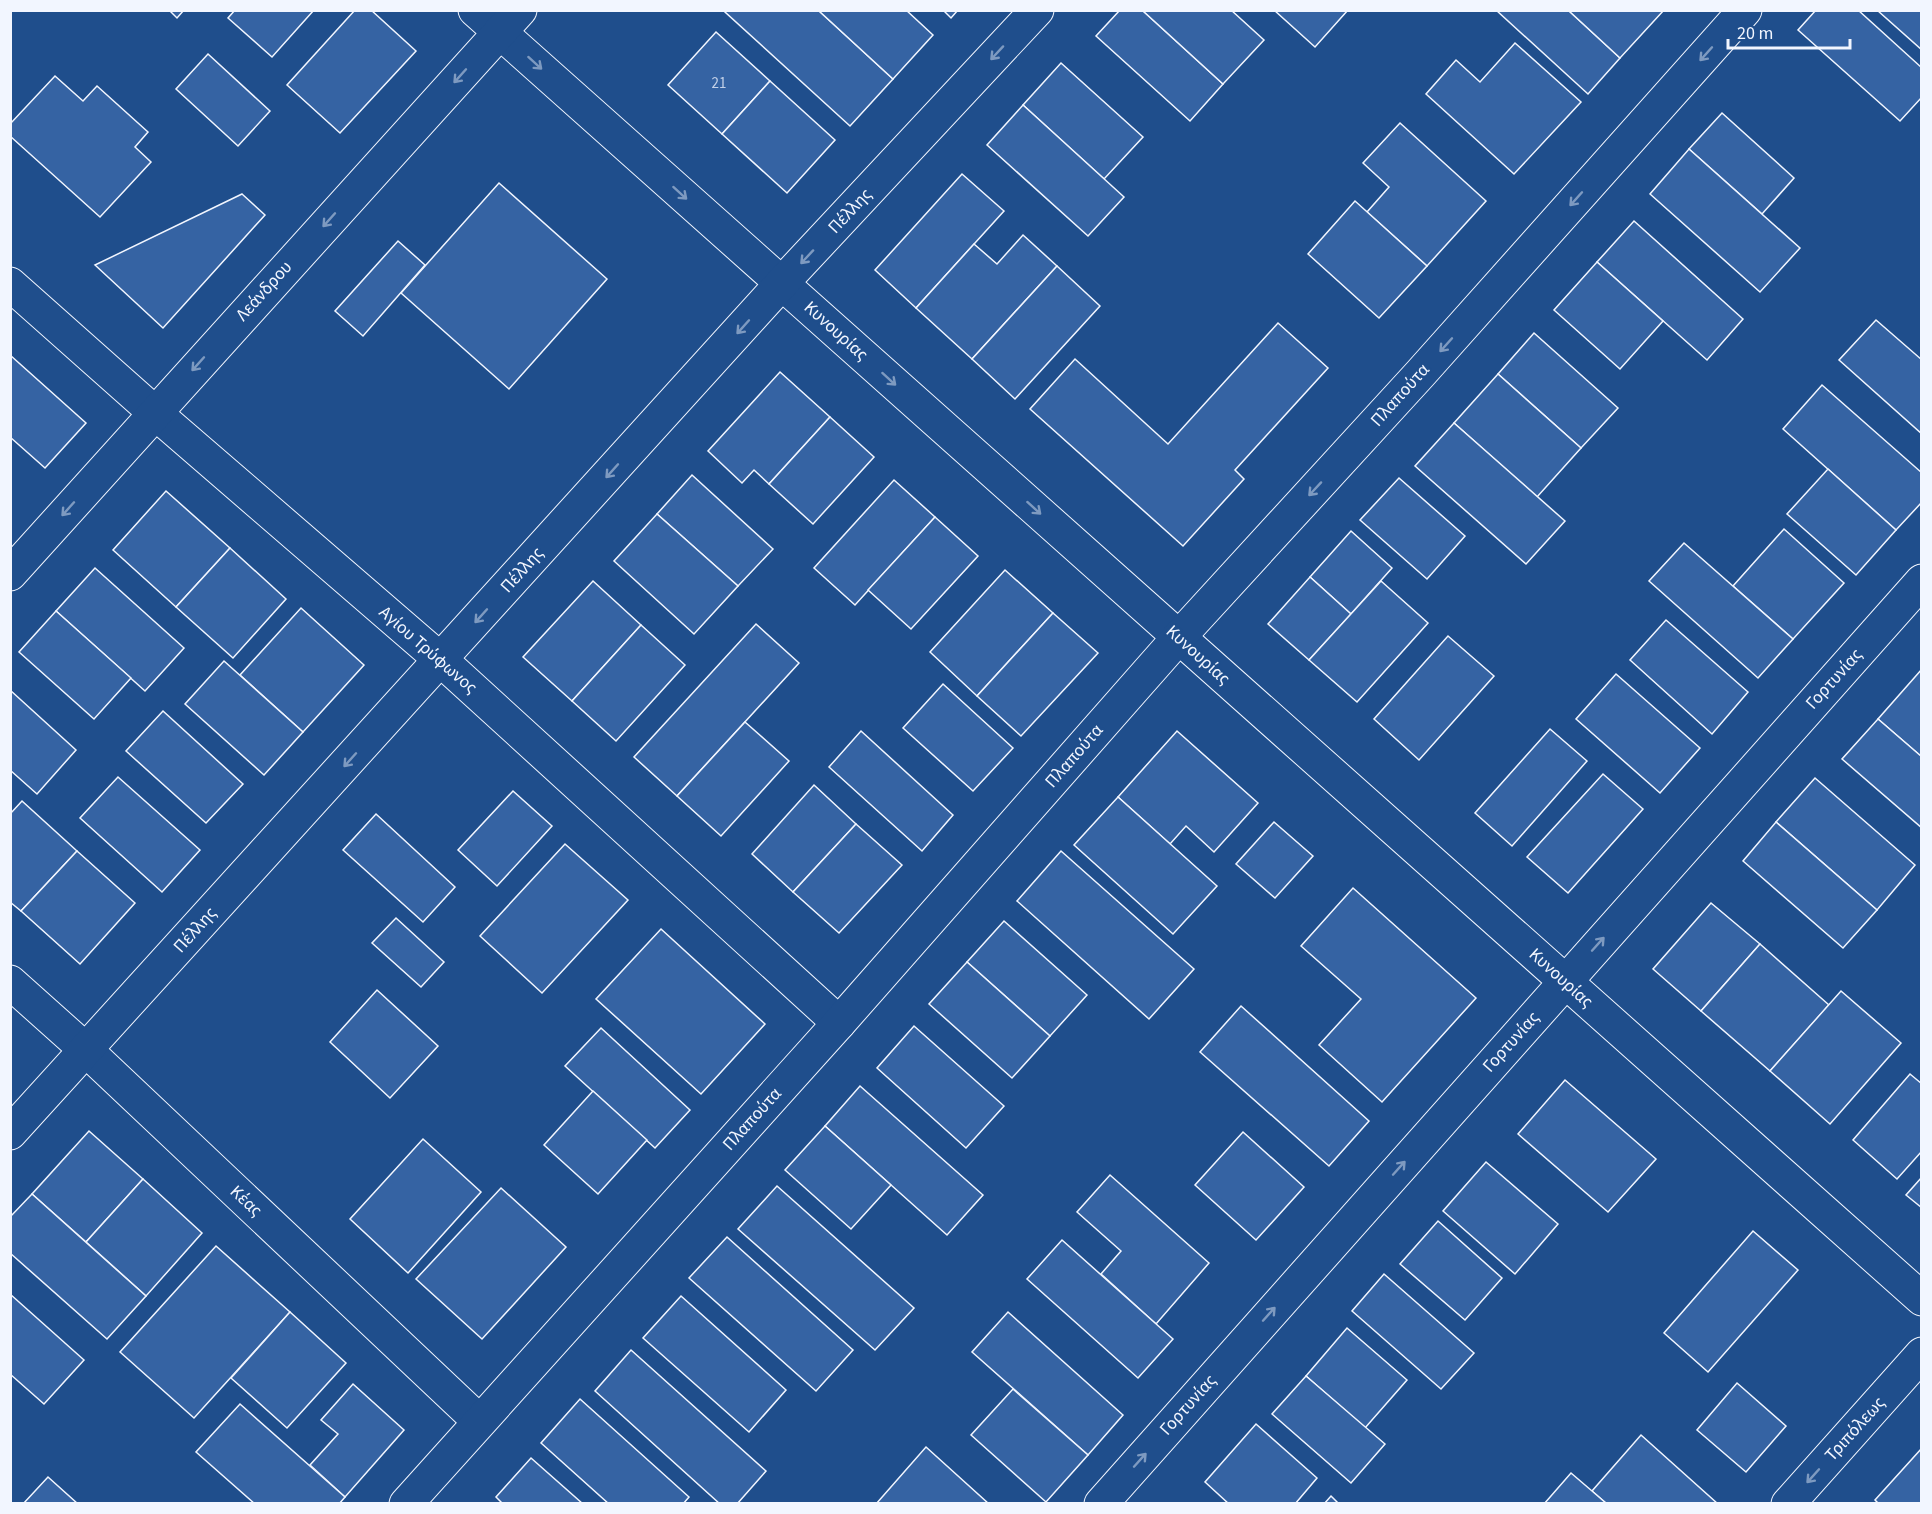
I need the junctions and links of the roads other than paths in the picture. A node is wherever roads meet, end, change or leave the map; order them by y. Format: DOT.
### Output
graph roads {
  1 [pos="475,10"];
  2 [pos="1037,10"];
  3 [pos="1745,10"];
  4 [pos="510,21"];
  5 [pos="10,284"];
  6 [pos="782,284"];
  7 [pos="154,412"];
  8 [pos="10,574"];
  9 [pos="1922,581"];
  10 [pos="1179,637"];
  11 [pos="441,660"];
  12 [pos="1565,981"];
  13 [pos="10,982"];
  14 [pos="839,1023"];
  15 [pos="86,1050"];
  16 [pos="10,1133"];
  17 [pos="1922,1299"];
  18 [pos="1922,1354"];
  19 [pos="479,1421"];
  20 [pos="406,1503"];
  21 [pos="1101,1503"];
  22 [pos="1788,1503"];
  1 -- 4 [label="street, Κυνουρίας"];
  2 -- 6 [label="street, Πέλλης, one-way"];
  3 -- 10 [label="street, Πλαπούτα, one-way"];
  4 -- 6 [label="street, Κυνουρίας, one-way"];
  4 -- 7 [label="street, Λεάνδρου, one-way"];
  5 -- 7 [label="street, Αγίου Τρύφωνος"];
  6 -- 10 [label="street, Κυνουρίας, one-way"];
  6 -- 11 [label="street, Πέλλης, one-way"];
  7 -- 8 [label="street, Λεάνδρου, one-way"];
  7 -- 11 [label="street, Αγίου Τρύφωνος"];
  12 -- 9 [label="street, Γορτυνίας, one-way"];
  10 -- 12 [label="street, Κυνουρίας"];
  10 -- 14 [label="street, Πλαπούτα"];
  11 -- 14 [label="street, Αγίου Τρύφωνος"];
  11 -- 15 [label="street, Πέλλης, one-way"];
  12 -- 17 [label="street, Κυνουρίας"];
  21 -- 12 [label="street, Γορτυνίας, one-way"];
  13 -- 15 [label="street, Κέας"];
  14 -- 19 [label="street, Πλαπούτα"];
  15 -- 16 [label="street, Πέλλης"];
  15 -- 19 [label="street, Κέας"];
  18 -- 22 [label="street, Τριπόλεως, one-way"];
  19 -- 20 [label="street, Πλαπούτα"];
}
